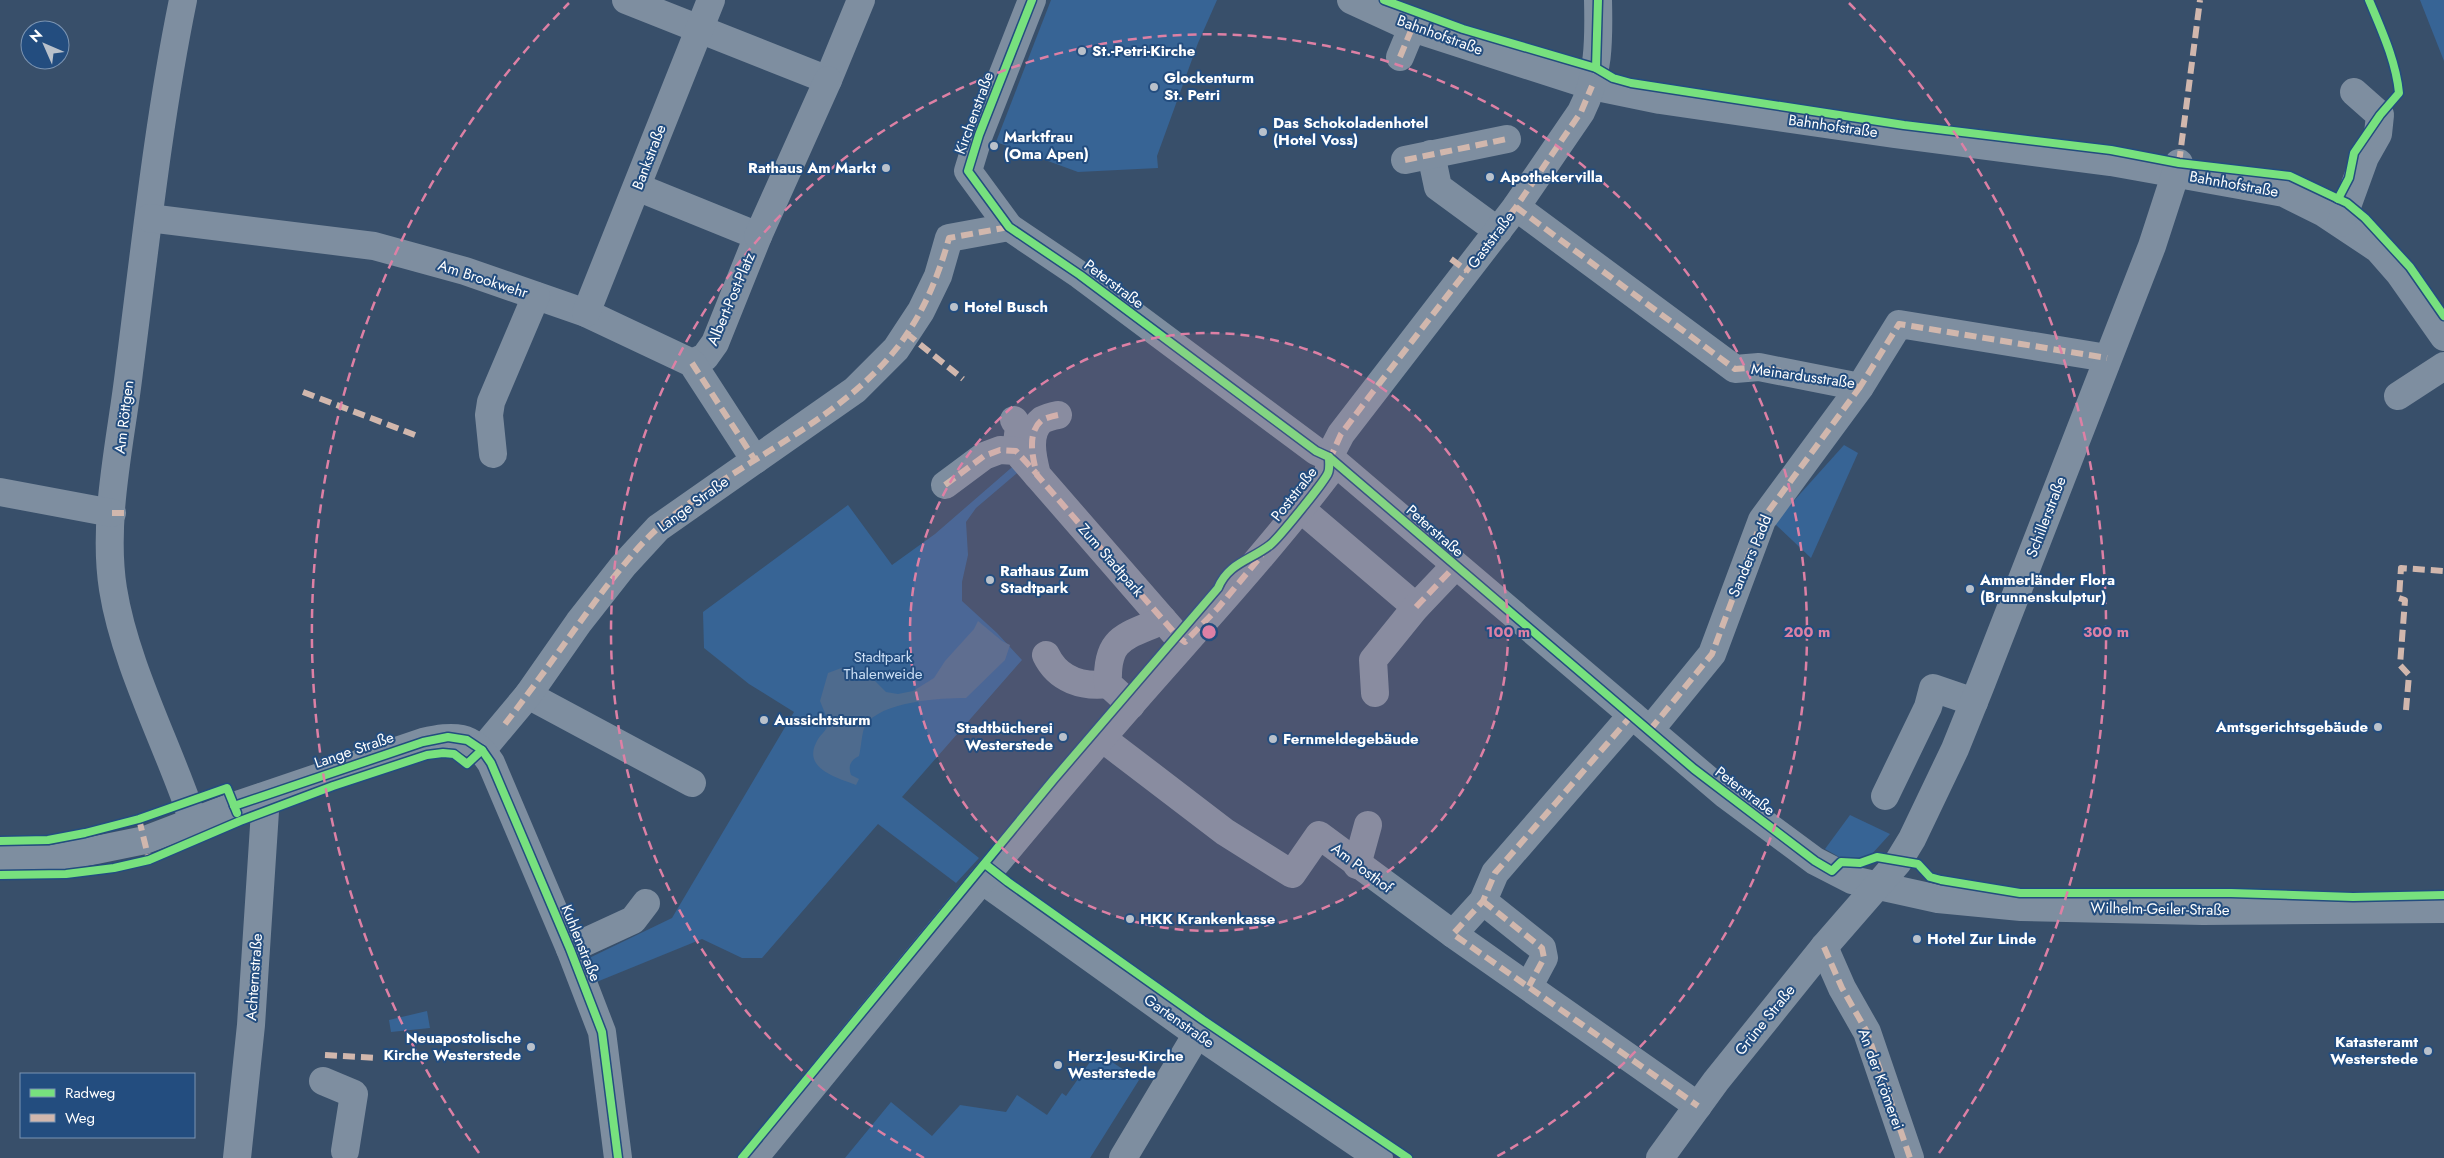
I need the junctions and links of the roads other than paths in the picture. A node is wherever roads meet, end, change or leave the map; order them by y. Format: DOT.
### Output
graph roads {
  1 [pos="183,0"];
  2 [pos="626,0"];
  3 [pos="710,0"];
  4 [pos="861,0"];
  5 [pos="1032,0"];
  6 [pos="1352,0"];
  7 [pos="1598,0"];
  8 [pos="660,6"];
  9 [pos="1412,28"];
  10 [pos="698,29"];
  11 [pos="1400,57"];
  12 [pos="828,80"];
  13 [pos="1592,86"];
  14 [pos="2354,92"];
  15 [pos="1507,139"];
  16 [pos="1432,154"];
  17 [pos="1405,160"];
  18 [pos="2178,168"];
  19 [pos="637,187"];
  20 [pos="1516,207"];
  21 [pos="149,218"];
  22 [pos="2332,218"];
  23 [pos="1009,227"];
  24 [pos="1498,231"];
  25 [pos="758,236"];
  26 [pos="536,296"];
  27 [pos="586,313"];
  28 [pos="2444,337"];
  29 [pos="2107,358"];
  30 [pos="692,363"];
  31 [pos="2444,366"];
  32 [pos="1860,387"];
  33 [pos="2398,396"];
  34 [pos="1058,415"];
  35 [pos="1014,420"];
  36 [pos="1016,451"];
  37 [pos="493,454"];
  38 [pos="1329,457"];
  39 [pos="755,460"];
  40 [pos="1038,475"];
  41 [pos="945,486"];
  42 [pos="0,492"];
  43 [pos="1301,509"];
  44 [pos="112,513"];
  45 [pos="1455,566"];
  46 [pos="1416,607"];
  47 [pos="1163,620"];
  48 [pos="1185,642"];
  49 [pos="1046,655"];
  50 [pos="1108,684"];
  51 [pos="1375,694"];
  52 [pos="528,695"];
  53 [pos="1974,702"];
  54 [pos="1131,705"];
  55 [pos="1641,722"];
  56 [pos="1102,738"];
  57 [pos="482,750"];
  58 [pos="692,783"];
  59 [pos="1885,796"];
  60 [pos="262,797"];
  61 [pos="193,823"];
  62 [pos="1368,825"];
  63 [pos="0,860"];
  64 [pos="1357,866"];
  65 [pos="982,880"];
  66 [pos="1483,887"];
  67 [pos="1878,887"];
  68 [pos="646,903"];
  69 [pos="2444,909"];
  70 [pos="1453,934"];
  71 [pos="1824,947"];
  72 [pos="570,949"];
  73 [pos="1529,986"];
  74 [pos="1197,1034"];
  75 [pos="323,1081"];
  76 [pos="1698,1106"];
  77 [pos="345,1151"];
  78 [pos="237,1158"];
  79 [pos="618,1158"];
  80 [pos="754,1158"];
  81 [pos="1124,1158"];
  82 [pos="1380,1158"];
  83 [pos="1660,1158"];
  84 [pos="1910,1158"];
  1 -- 21 [label="street, Am Röttgen"];
  2 -- 8 [label="street"];
  3 -- 10 [label="street, Bankstraße"];
  4 -- 12 [label="street"];
  5 -- 23 [label="street, Kirchenstraße"];
  6 -- 9 [label="street, Bahnhofstraße"];
  7 -- 13 [label="street, Gaststraße"];
  8 -- 10 [label="street"];
  9 -- 11 [label="street"];
  9 -- 13 [label="street, Bahnhofstraße"];
  10 -- 12 [label="street"];
  10 -- 19 [label="street, Bankstraße"];
  12 -- 25 [label="street"];
  13 -- 18 [label="street, Bahnhofstraße"];
  13 -- 20 [label="street, Gaststraße"];
  14 -- 22 [label="street"];
  15 -- 16 [label="street"];
  16 -- 17 [label="street"];
  16 -- 24 [label="street"];
  18 -- 22 [label="street, Bahnhofstraße"];
  18 -- 29 [label="street, Schillerstraße"];
  19 -- 25 [label="street, Albert-Post-Platz"];
  19 -- 27 [label="street, Bankstraße"];
  20 -- 24 [label="street, Gaststraße"];
  20 -- 32 [label="street, Meinardusstraße"];
  21 -- 26 [label="street, Am Brookwehr"];
  21 -- 44 [label="street, Am Röttgen"];
  22 -- 28 [label="street, Bahnhofstraße"];
  23 -- 38 [label="street, Peterstraße"];
  23 -- 39 [label="street, Lange Straße"];
  24 -- 38 [label="street, Gaststraße"];
  25 -- 30 [label="street, Albert-Post-Platz"];
  26 -- 27 [label="street, Am Brookwehr"];
  26 -- 37 [label="street"];
  27 -- 30 [label="street, Am Brookwehr"];
  29 -- 32 [label="street, Meinardusstraße"];
  29 -- 53 [label="street, Schillerstraße"];
  30 -- 39 [label="street"];
  31 -- 33 [label="street"];
  32 -- 55 [label="street, Sanders Padd"];
  34 -- 40 [label="street, Zum Stadtpark"];
  35 -- 36 [label="street"];
  36 -- 40 [label="street, Zum Stadtpark"];
  36 -- 41 [label="street"];
  38 -- 43 [label="street, Poststraße"];
  38 -- 45 [label="street, Peterstraße"];
  39 -- 52 [label="street, Lange Straße"];
  40 -- 47 [label="street, Zum Stadtpark"];
  42 -- 44 [label="street"];
  43 -- 46 [label="street"];
  43 -- 48 [label="street, Poststraße"];
  44 -- 61 [label="street, Am Röttgen"];
  45 -- 46 [label="street"];
  45 -- 55 [label="street, Peterstraße"];
  46 -- 51 [label="street"];
  47 -- 48 [label="street, Zum Stadtpark"];
  47 -- 50 [label="street"];
  48 -- 54 [label="street, Poststraße"];
  49 -- 50 [label="street"];
  50 -- 54 [label="street"];
  52 -- 57 [label="street, Lange Straße"];
  52 -- 58 [label="street"];
  53 -- 59 [label="street"];
  53 -- 67 [label="street, Schillerstraße"];
  54 -- 56 [label="street, Poststraße"];
  55 -- 66 [label="street"];
  55 -- 67 [label="street, Peterstraße"];
  56 -- 64 [label="street, Am Posthof"];
  56 -- 65 [label="street, Poststraße"];
  57 -- 60 [label="street, Lange Straße"];
  57 -- 72 [label="street, Kuhlenstraße"];
  60 -- 61 [label="street, Lange Straße"];
  60 -- 78 [label="street, Achternstraße"];
  61 -- 63 [label="street, Lange Straße"];
  62 -- 64 [label="street"];
  64 -- 70 [label="street, Am Posthof"];
  65 -- 74 [label="street, Gartenstraße"];
  65 -- 80 [label="street, Poststraße"];
  66 -- 70 [label="street"];
  66 -- 73 [label="street"];
  67 -- 69 [label="street, Wilhelm-Geiler-Straße"];
  67 -- 71 [label="street, Grüne Straße"];
  68 -- 72 [label="street"];
  70 -- 73 [label="street, Am Posthof"];
  71 -- 76 [label="street, Grüne Straße"];
  71 -- 84 [label="street, An der Krömerei"];
  72 -- 79 [label="street, Kuhlenstraße"];
  73 -- 76 [label="street, Am Posthof"];
  74 -- 81 [label="street"];
  74 -- 82 [label="street, Gartenstraße"];
  75 -- 77 [label="street"];
  76 -- 83 [label="street, Grüne Straße"];
}
